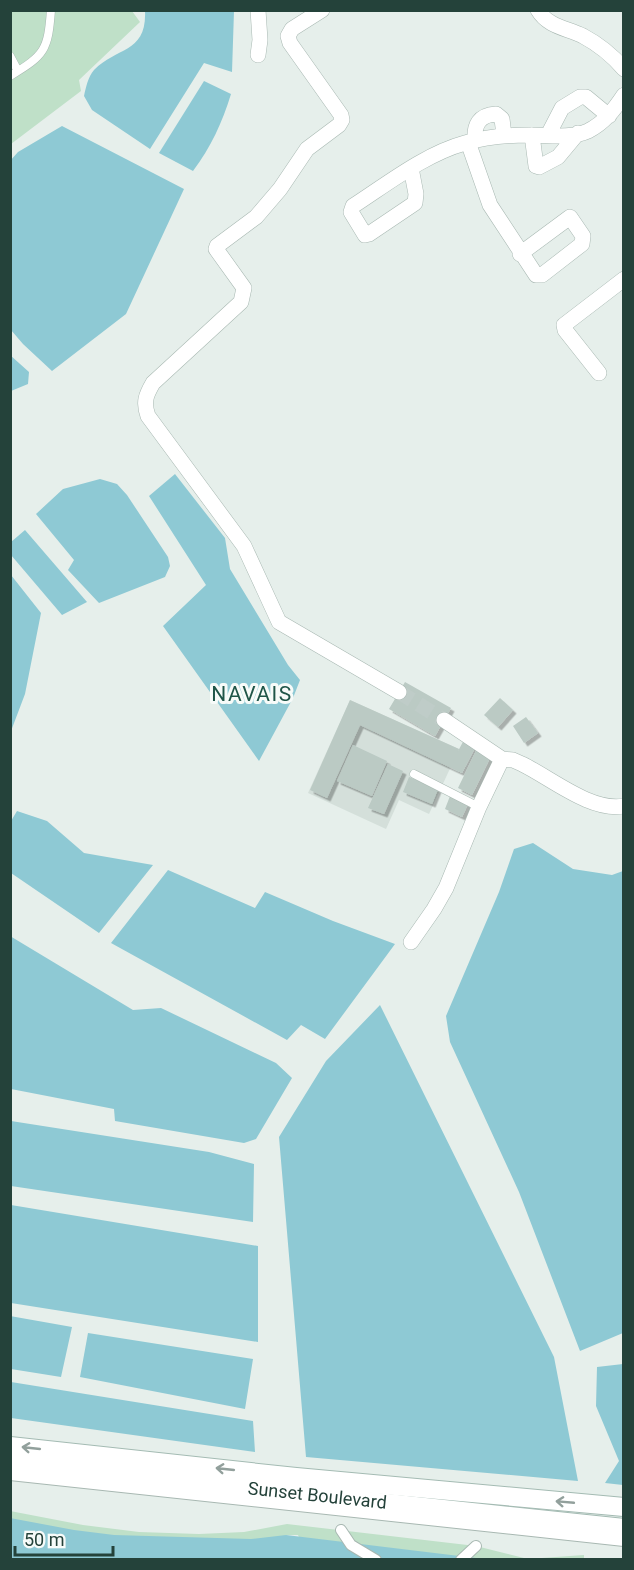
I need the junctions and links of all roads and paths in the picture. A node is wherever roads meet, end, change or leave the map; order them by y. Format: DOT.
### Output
graph roads {
  1 [pos="51,10"];
  2 [pos="258,10"];
  3 [pos="322,10"];
  4 [pos="538,10"];
  5 [pos="258,55"];
  6 [pos="10,56"];
  7 [pos="624,69"];
  8 [pos="14,73"];
  9 [pos="624,95"];
  10 [pos="609,116"];
  11 [pos="578,133"];
  12 [pos="504,135"];
  13 [pos="532,135"];
  14 [pos="548,135"];
  15 [pos="471,141"];
  16 [pos="411,168"];
  17 [pos="520,254"];
  18 [pos="624,279"];
  19 [pos="599,374"];
  20 [pos="399,692"];
  21 [pos="444,720"];
  22 [pos="502,759"];
  23 [pos="414,774"];
  24 [pos="624,806"];
  25 [pos="479,807"];
  26 [pos="411,942"];
  27 [pos="10,1446"];
  28 [pos="10,1463"];
  29 [pos="10,1475"];
  30 [pos="624,1507"];
  31 [pos="624,1528"];
  32 [pos="341,1530"];
  33 [pos="624,1541"];
  34 [pos="477,1546"];
  35 [pos="376,1560"];
  36 [pos="461,1560"];
  1 -- 8 [label="lane"];
  2 -- 5 [label="street"];
  3 -- 20 [label="street"];
  4 -- 7 [label="street"];
  6 -- 8 [label="lane"];
  9 -- 10 [label="street"];
  10 -- 11 [label="street"];
  10 -- 14 [label="street"];
  11 -- 13 [label="street"];
  11 -- 14 [label="street"];
  12 -- 13 [label="street"];
  12 -- 15 [label="street"];
  12 -- 15 [label="street"];
  13 -- 14 [label="street"];
  15 -- 16 [label="street"];
  15 -- 17 [label="street"];
  16 -- 16 [label="street"];
  18 -- 19 [label="street"];
  21 -- 22 [label="street"];
  22 -- 24 [label="street"];
  22 -- 25 [label="street"];
  23 -- 25 [label="lane"];
  25 -- 26 [label="street"];
  30 -- 27 [label="main road, Sunset Boulevard, one-way"];
  28 -- 31 [label="main road, Sunset Boulevard"];
  29 -- 33 [label="street"];
  32 -- 35 [label="street"];
  34 -- 36 [label="street"];
}
